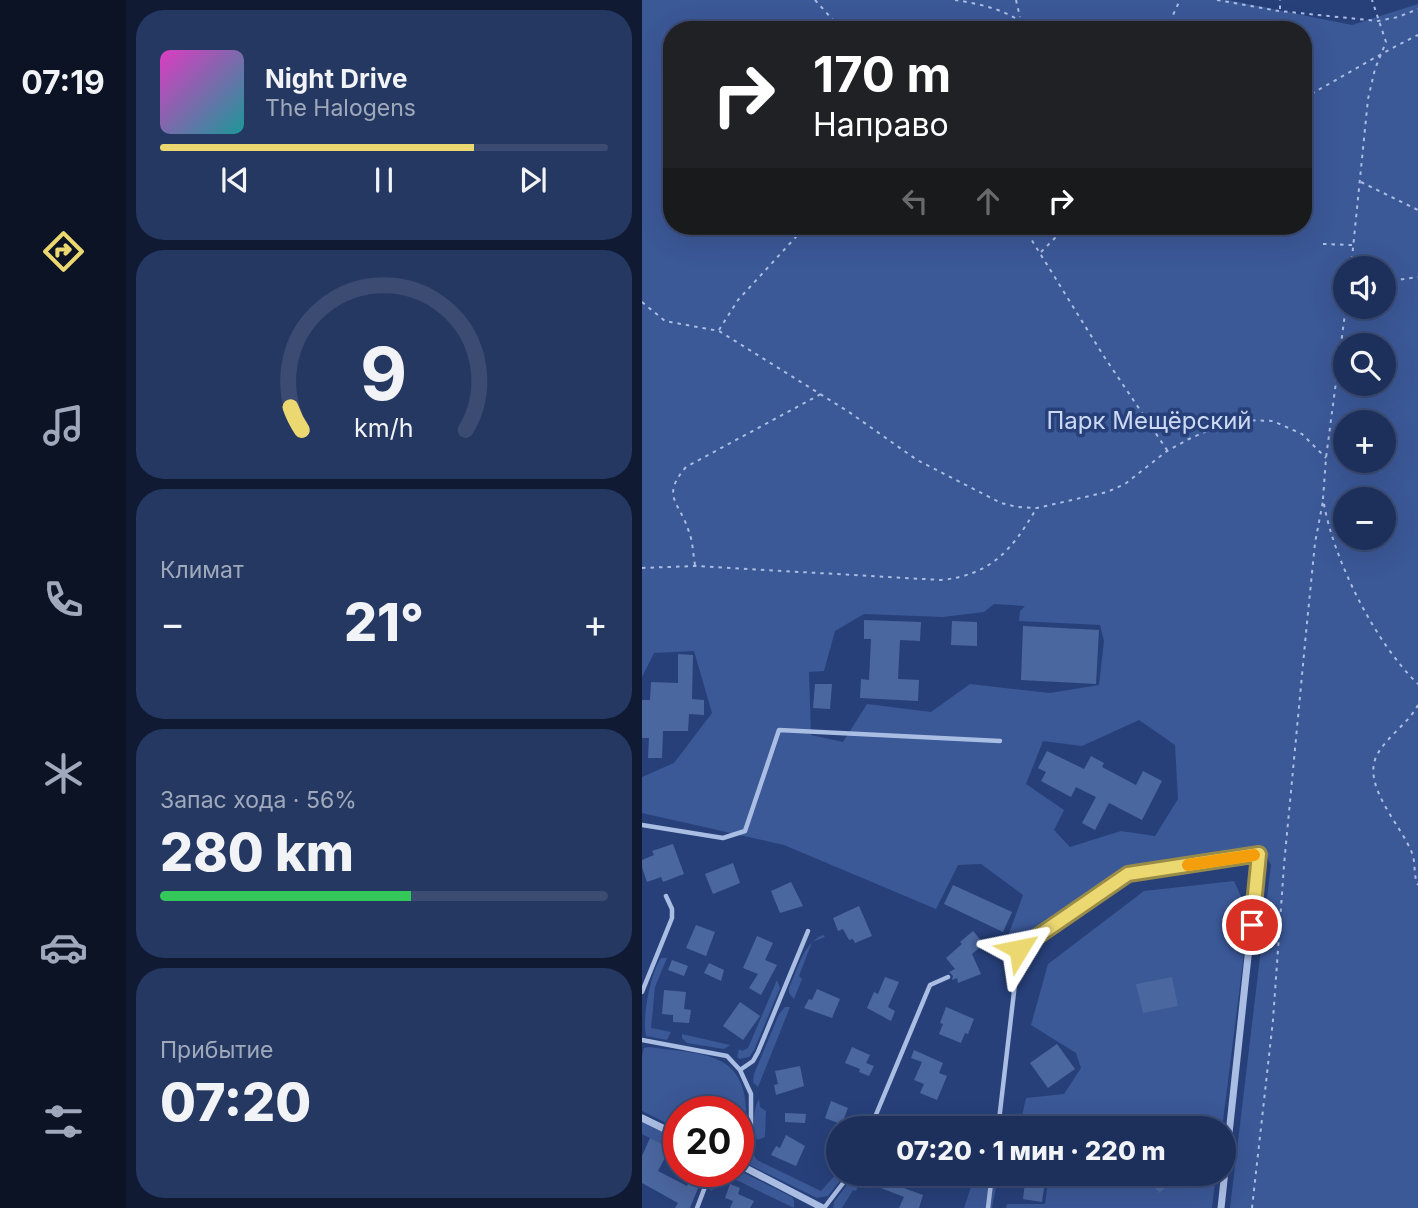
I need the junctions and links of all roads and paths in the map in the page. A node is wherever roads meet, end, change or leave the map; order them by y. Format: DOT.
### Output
graph roads {
  1 [pos="815,0"];
  2 [pos="955,0"];
  3 [pos="1016,0"];
  4 [pos="1180,0"];
  5 [pos="1217,0"];
  6 [pos="1280,0"];
  7 [pos="1372,0"];
  8 [pos="1418,9"];
  9 [pos="1279,11"];
  10 [pos="1020,19"];
  11 [pos="834,21"];
  12 [pos="1170,21"];
  13 [pos="1378,21"];
  14 [pos="1418,35"];
  15 [pos="1383,51"];
  16 [pos="1312,94"];
  17 [pos="1360,182"];
  18 [pos="1418,210"];
  19 [pos="798,235"];
  20 [pos="1029,235"];
  21 [pos="1058,235"];
  22 [pos="1323,244"];
  23 [pos="1353,245"];
  24 [pos="1040,253"];
  25 [pos="1352,256"];
  26 [pos="1418,277"];
  27 [pos="1396,280"];
  28 [pos="642,302"];
  29 [pos="719,331"];
  30 [pos="821,394"];
  31 [pos="1334,396"];
  32 [pos="1167,451"];
  33 [pos="1326,458"];
  34 [pos="1323,501"];
  35 [pos="1037,508"];
  36 [pos="695,566"];
  37 [pos="642,568"];
  38 [pos="1418,684"];
  39 [pos="1418,705"];
  40 [pos="1000,741"];
  41 [pos="642,825"];
  42 [pos="1259,854"];
  43 [pos="1418,885"];
  44 [pos="666,896"];
  45 [pos="808,931"];
  46 [pos="948,977"];
  47 [pos="642,992"];
  48 [pos="642,1040"];
  49 [pos="740,1070"];
  50 [pos="751,1096"];
  51 [pos="876,1116"];
  52 [pos="1000,1116"];
  53 [pos="642,1118"];
  54 [pos="663,1128"];
  55 [pos="754,1172"];
  56 [pos="841,1186"];
  57 [pos="991,1186"];
  58 [pos="705,1187"];
  59 [pos="697,1208"];
  60 [pos="824,1208"];
  61 [pos="988,1208"];
  62 [pos="1221,1208"];
  63 [pos="1252,1208"];
  1 -- 11 [label="path"];
  2 -- 10 [label="path"];
  3 -- 10 [label="path"];
  4 -- 12 [label="path"];
  5 -- 9 [label="path"];
  6 -- 9 [label="path"];
  7 -- 13 [label="path"];
  8 -- 13 [label="path"];
  9 -- 13 [label="path"];
  13 -- 15 [label="path"];
  14 -- 15 [label="path"];
  15 -- 16 [label="path"];
  15 -- 17 [label="path"];
  17 -- 18 [label="path"];
  17 -- 23 [label="path"];
  19 -- 29 [label="path"];
  20 -- 24 [label="path"];
  21 -- 24 [label="path"];
  22 -- 23 [label="path"];
  23 -- 25 [label="path"];
  24 -- 32 [label="path"];
  26 -- 27 [label="path"];
  28 -- 29 [label="path"];
  29 -- 30 [label="path"];
  30 -- 35 [label="path"];
  30 -- 36 [label="path"];
  31 -- 33 [label="path"];
  32 -- 33 [label="path"];
  32 -- 35 [label="path"];
  33 -- 34 [label="path"];
  34 -- 38 [label="path"];
  34 -- 63 [label="path"];
  35 -- 36 [label="path"];
  36 -- 37 [label="path"];
  39 -- 43 [label="path"];
  40 -- 41 [label="lane"];
  42 -- 52 [label="lane"];
  42 -- 62 [label="street"];
  44 -- 47 [label="lane"];
  45 -- 49 [label="lane"];
  46 -- 51 [label="lane"];
  48 -- 49 [label="lane"];
  49 -- 50 [label="lane"];
  53 -- 54 [label="street"];
  55 -- 60 [label="street"];
  56 -- 60 [label="lane"];
  57 -- 61 [label="lane"];
  58 -- 59 [label="lane"];
}
